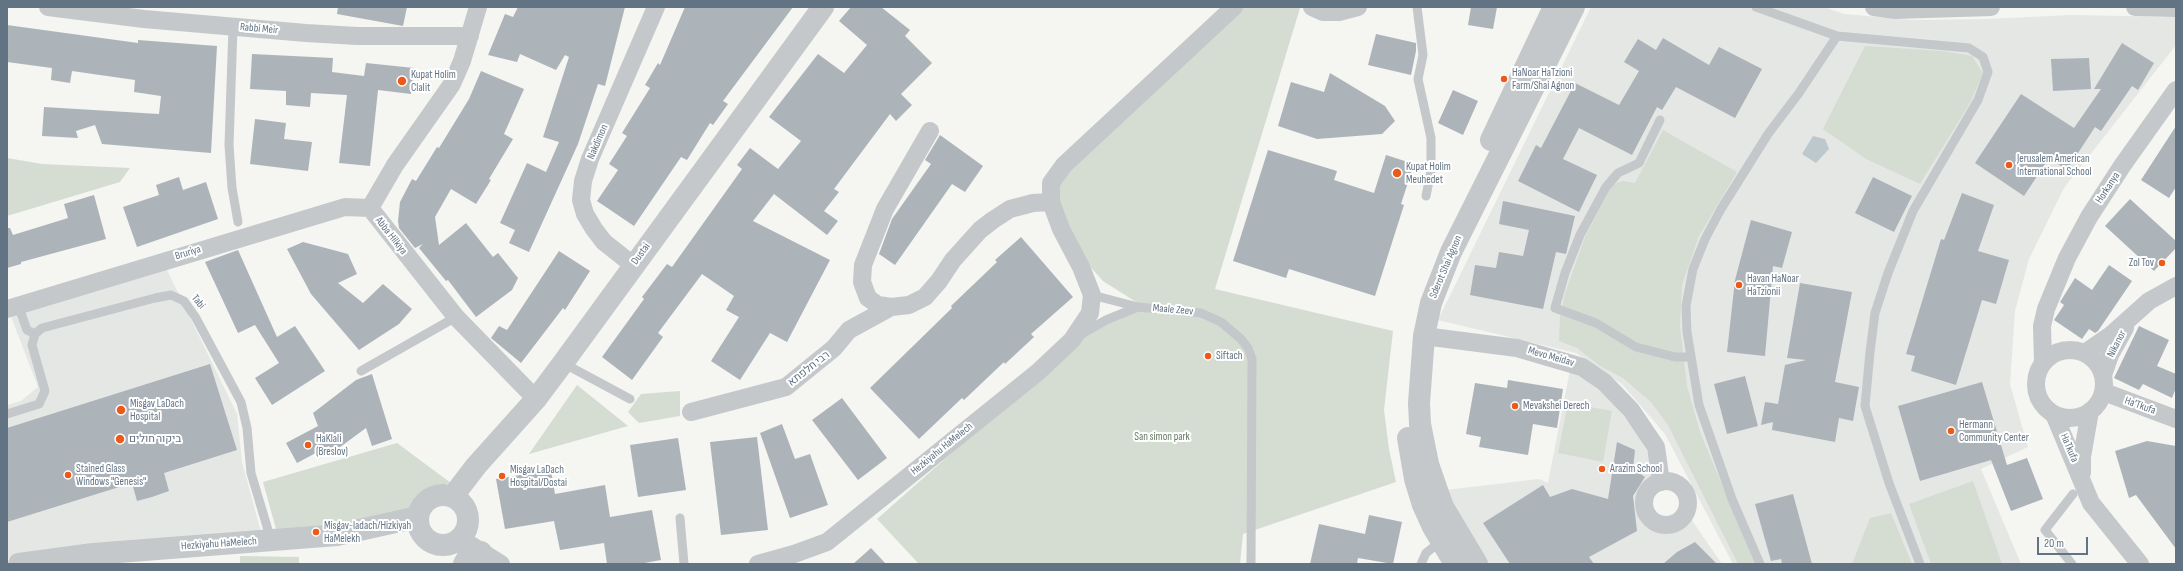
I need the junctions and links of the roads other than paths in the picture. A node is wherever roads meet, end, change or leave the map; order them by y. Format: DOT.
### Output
graph roads {
  1 [pos="48,7"];
  2 [pos="478,7"];
  3 [pos="656,7"];
  4 [pos="823,7"];
  5 [pos="1234,7"];
  6 [pos="1312,7"];
  7 [pos="1358,7"];
  8 [pos="1417,7"];
  9 [pos="1554,7"];
  10 [pos="1574,7"];
  11 [pos="1756,7"];
  12 [pos="1874,7"];
  13 [pos="1991,7"];
  14 [pos="2135,7"];
  15 [pos="2176,8"];
  16 [pos="232,27"];
  17 [pos="470,36"];
  18 [pos="1837,36"];
  19 [pos="2176,90"];
  20 [pos="1660,120"];
  21 [pos="930,131"];
  22 [pos="1426,196"];
  23 [pos="1051,202"];
  24 [pos="370,208"];
  25 [pos="238,222"];
  26 [pos="633,265"];
  27 [pos="2176,286"];
  28 [pos="2052,293"];
  29 [pos="1092,295"];
  30 [pos="13,307"];
  31 [pos="891,307"];
  32 [pos="1138,307"];
  33 [pos="2133,315"];
  34 [pos="456,317"];
  35 [pos="35,334"];
  36 [pos="1424,336"];
  37 [pos="1072,340"];
  38 [pos="2066,350"];
  39 [pos="2085,353"];
  40 [pos="1691,357"];
  41 [pos="2043,362"];
  42 [pos="563,363"];
  43 [pos="361,371"];
  44 [pos="2103,375"];
  45 [pos="2104,392"];
  46 [pos="536,399"];
  47 [pos="630,399"];
  48 [pos="2090,411"];
  49 [pos="691,412"];
  50 [pos="7,414"];
  51 [pos="2054,414"];
  52 [pos="2176,419"];
  53 [pos="1661,482"];
  54 [pos="2078,488"];
  55 [pos="453,496"];
  56 [pos="418,517"];
  57 [pos="680,518"];
  58 [pos="271,540"];
  59 [pos="457,540"];
  60 [pos="1441,541"];
  61 [pos="94,559"];
  62 [pos="470,560"];
  63 [pos="19,564"];
  64 [pos="501,564"];
  65 [pos="684,564"];
  66 [pos="758,564"];
  67 [pos="1251,564"];
  68 [pos="1421,564"];
  69 [pos="1455,564"];
  70 [pos="1477,564"];
  71 [pos="1760,564"];
  72 [pos="1920,564"];
  73 [pos="2072,564"];
  74 [pos="2140,564"];
  1 -- 16 [label="street, Rabbi Meir"];
  2 -- 17 [label="street, Abba Hilkiya"];
  3 -- 26 [label="street, Nakdimon"];
  4 -- 26 [label="street, Dustai"];
  5 -- 23 [label="street"];
  6 -- 7 [label="street"];
  8 -- 22 [label="lane"];
  9 -- 60 [label="street, Sderot Shai Agnon"];
  10 -- 36 [label="street, Sderot Shai Agnon"];
  11 -- 18 [label="lane"];
  12 -- 13 [label="street"];
  14 -- 15 [label="street"];
  16 -- 17 [label="street, Rabbi Meir"];
  16 -- 25 [label="lane"];
  17 -- 24 [label="street, Abba Hilkiya"];
  18 -- 40 [label="lane"];
  18 -- 72 [label="lane"];
  19 -- 28 [label="street, Horkanya"];
  20 -- 40 [label="lane"];
  21 -- 31 [label="street"];
  23 -- 29 [label="street"];
  23 -- 31 [label="street"];
  24 -- 30 [label="street, Bruriya"];
  24 -- 34 [label="street, Abba Hilkiya"];
  26 -- 42 [label="street, Dustai"];
  27 -- 33 [label="street, Nikanor"];
  28 -- 38 [label="street, Horkanya"];
  28 -- 41 [label="street, Horkanya"];
  29 -- 32 [label="lane, Maale Zeev"];
  29 -- 37 [label="street, Hezkiyahu HaMelech"];
  30 -- 35 [label="lane"];
  31 -- 49 [label="street, רבי חלפתא"];
  32 -- 37 [label="lane"];
  32 -- 67 [label="lane, Maale Zeev"];
  33 -- 39 [label="street, Nikanor"];
  33 -- 44 [label="street, Nikanor"];
  34 -- 43 [label="lane"];
  34 -- 46 [label="street, Abba Hilkiya"];
  35 -- 50 [label="lane"];
  35 -- 58 [label="lane, Tabi"];
  36 -- 53 [label="street, Mevo Meidav"];
  36 -- 70 [label="street, Sderot Shai Agnon"];
  37 -- 66 [label="street, Hezkiyahu HaMelech"];
  38 -- 39 [label="street"];
  38 -- 41 [label="street"];
  39 -- 44 [label="street"];
  40 -- 71 [label="lane"];
  41 -- 51 [label="street"];
  42 -- 46 [label="street, Dustai"];
  42 -- 47 [label="lane"];
  44 -- 45 [label="street"];
  45 -- 48 [label="street"];
  45 -- 52 [label="street, Ha'Tkufa"];
  46 -- 55 [label="street, Dustai"];
  48 -- 51 [label="street"];
  48 -- 54 [label="street, HaTkufa"];
  51 -- 54 [label="street, HaTkufa"];
  54 -- 73 [label="lane"];
  54 -- 74 [label="street, HaTkufa"];
  55 -- 56 [label="street"];
  55 -- 59 [label="street"];
  56 -- 58 [label="street, Hezkiyahu HaMelech"];
  56 -- 59 [label="street"];
  57 -- 65 [label="lane"];
  58 -- 61 [label="street, Hezkiyahu HaMelech"];
  59 -- 62 [label="street"];
  60 -- 68 [label="lane"];
  60 -- 69 [label="street, Sderot Shai Agnon"];
  61 -- 63 [label="street, Hezkiyahu HaMelech"];
  62 -- 64 [label="street"];
}
